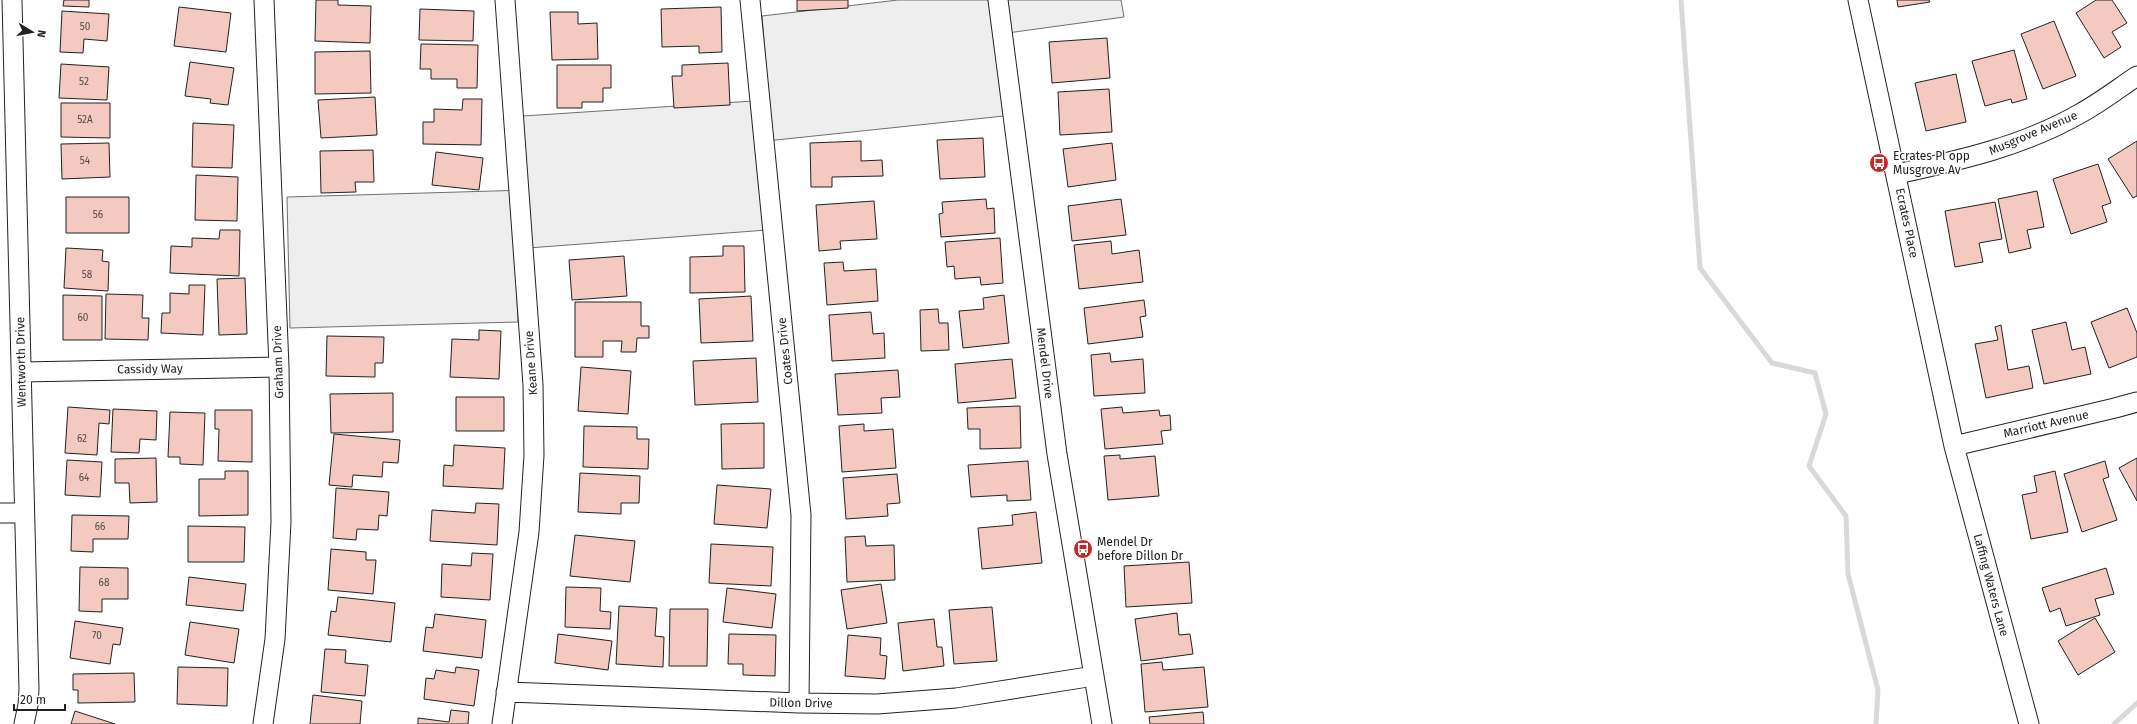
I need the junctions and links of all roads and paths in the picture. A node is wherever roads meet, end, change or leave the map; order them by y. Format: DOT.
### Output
graph roads {
  1 [pos="12,0"];
  2 [pos="264,0"];
  3 [pos="505,0"];
  4 [pos="750,0"];
  5 [pos="998,0"];
  6 [pos="1858,0"];
  7 [pos="2137,76"];
  8 [pos="7,112"];
  9 [pos="1897,174"];
  10 [pos="279,367"];
  11 [pos="22,372"];
  12 [pos="2137,402"];
  13 [pos="1954,446"];
  14 [pos="0,513"];
  15 [pos="24,513"];
  16 [pos="1094,676"];
  17 [pos="506,692"];
  18 [pos="799,703"];
  19 [pos="24,724"];
  20 [pos="263,724"];
  21 [pos="502,724"];
  22 [pos="1102,724"];
  23 [pos="2029,724"];
  1 -- 8 [label="street, Wentworth Drive"];
  2 -- 10 [label="street, Graham Drive"];
  3 -- 17 [label="street, Keane Drive"];
  4 -- 18 [label="street, Coates Drive"];
  5 -- 16 [label="street, Mendel Drive"];
  6 -- 9 [label="street, Ecrates Place"];
  7 -- 9 [label="street, Musgrove Avenue"];
  8 -- 11 [label="street, Wentworth Drive"];
  9 -- 13 [label="street, Ecrates Place"];
  10 -- 11 [label="street, Cassidy Way"];
  10 -- 20 [label="street, Graham Drive"];
  11 -- 15 [label="street, Wentworth Drive"];
  12 -- 13 [label="street, Marriott Avenue"];
  13 -- 23 [label="street, Laffing Waters Lane"];
  14 -- 15 [label="street"];
  15 -- 19 [label="street, Wentworth Drive"];
  16 -- 18 [label="street, Dillon Drive"];
  16 -- 22 [label="street, Mendel Drive"];
  17 -- 18 [label="street, Dillon Drive"];
  17 -- 21 [label="street, Keane Drive"];
}
